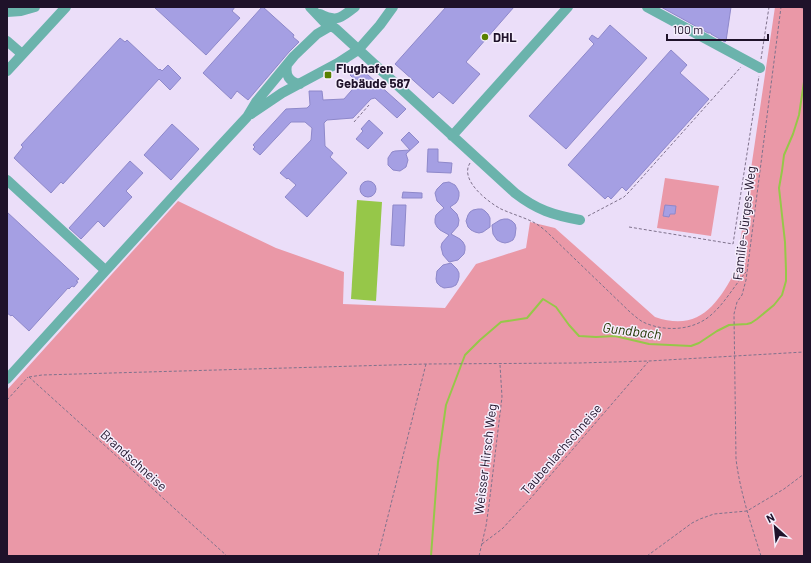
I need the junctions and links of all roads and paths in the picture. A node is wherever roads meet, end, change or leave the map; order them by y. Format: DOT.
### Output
graph roads {
  1 [pos="35,7"];
  2 [pos="66,7"];
  3 [pos="355,7"];
  4 [pos="393,7"];
  5 [pos="568,7"];
  6 [pos="647,7"];
  7 [pos="769,7"];
  8 [pos="781,7"];
  9 [pos="800,7"];
  10 [pos="312,9"];
  11 [pos="804,9"];
  12 [pos="7,12"];
  13 [pos="330,27"];
  14 [pos="317,34"];
  15 [pos="7,41"];
  16 [pos="358,50"];
  17 [pos="22,54"];
  18 [pos="747,61"];
  19 [pos="287,65"];
  20 [pos="760,68"];
  21 [pos="7,71"];
  22 [pos="300,84"];
  23 [pos="369,105"];
  24 [pos="247,117"];
  25 [pos="354,122"];
  26 [pos="452,136"];
  27 [pos="475,156"];
  28 [pos="7,180"];
  29 [pos="580,220"];
  30 [pos="629,227"];
  31 [pos="105,270"];
  32 [pos="747,272"];
  33 [pos="804,352"];
  34 [pos="734,356"];
  35 [pos="649,361"];
  36 [pos="426,364"];
  37 [pos="500,364"];
  38 [pos="29,377"];
  39 [pos="7,379"];
  40 [pos="7,400"];
  41 [pos="804,474"];
  42 [pos="747,511"];
  43 [pos="482,544"];
  44 [pos="228,556"];
  45 [pos="378,556"];
  46 [pos="479,556"];
  47 [pos="647,556"];
  48 [pos="761,556"];
  1 -- 12 [label="lane"];
  2 -- 17 [label="lane"];
  3 -- 10 [label="lane"];
  4 -- 16 [label="lane"];
  5 -- 26 [label="lane"];
  6 -- 18 [label="lane"];
  7 -- 20 [label="path"];
  8 -- 32 [label="path, Familie-Jürges-Weg"];
  9 -- 11 [label="path"];
  10 -- 13 [label="lane"];
  10 -- 14 [label="lane"];
  13 -- 14 [label="lane"];
  13 -- 16 [label="lane"];
  14 -- 19 [label="lane"];
  15 -- 17 [label="lane"];
  16 -- 22 [label="lane"];
  16 -- 26 [label="lane"];
  17 -- 21 [label="lane"];
  18 -- 20 [label="lane"];
  18 -- 29 [label="path"];
  19 -- 22 [label="lane"];
  19 -- 24 [label="lane"];
  20 -- 30 [label="path"];
  22 -- 24 [label="lane"];
  23 -- 25 [label="path"];
  24 -- 31 [label="lane"];
  26 -- 27 [label="lane"];
  27 -- 29 [label="lane"];
  27 -- 32 [label="path"];
  28 -- 31 [label="lane"];
  31 -- 39 [label="lane"];
  32 -- 34 [label="path, Familie-Jürges-Weg"];
  33 -- 34 [label="path"];
  34 -- 35 [label="path"];
  34 -- 42 [label="path, Familie-Jürges-Weg"];
  35 -- 37 [label="path"];
  35 -- 43 [label="path, Taubenlachschneise"];
  36 -- 37 [label="path"];
  36 -- 38 [label="path"];
  36 -- 45 [label="path"];
  37 -- 43 [label="path, Weisser Hirsch Weg"];
  38 -- 40 [label="path"];
  38 -- 44 [label="path, Brandschneise"];
  41 -- 42 [label="path"];
  42 -- 47 [label="path"];
  42 -- 48 [label="path, Familie-Jürges-Weg"];
  43 -- 46 [label="path, Weisser Hirsch Weg"];
}
